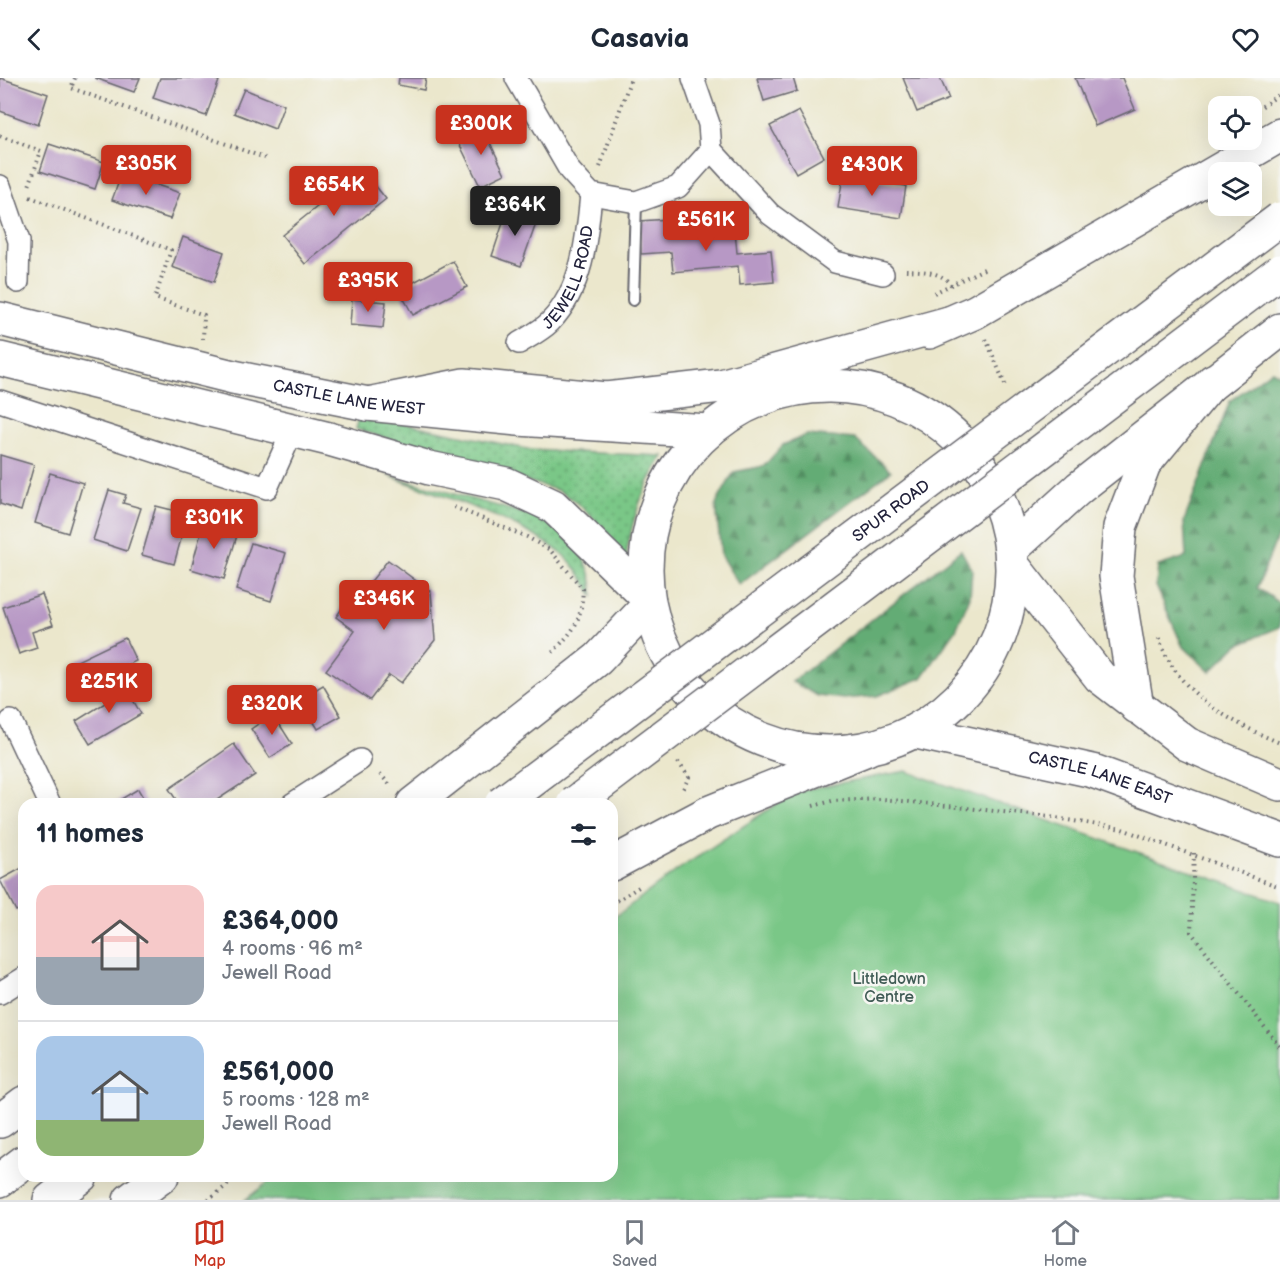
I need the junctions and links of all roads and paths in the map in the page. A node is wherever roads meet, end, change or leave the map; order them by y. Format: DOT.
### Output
graph roads {
  1 [pos="75,78"];
  2 [pos="516,78"];
  3 [pos="631,78"];
  4 [pos="693,78"];
  5 [pos="1280,94"];
  6 [pos="1262,106"];
  7 [pos="1280,135"];
  8 [pos="0,136"];
  9 [pos="711,150"];
  10 [pos="265,158"];
  11 [pos="0,186"];
  12 [pos="591,194"];
  13 [pos="636,202"];
  14 [pos="1280,219"];
  15 [pos="1280,271"];
  16 [pos="883,274"];
  17 [pos="18,282"];
  18 [pos="951,285"];
  19 [pos="633,300"];
  20 [pos="0,319"];
  21 [pos="949,323"];
  22 [pos="1280,330"];
  23 [pos="519,344"];
  24 [pos="203,345"];
  25 [pos="0,359"];
  26 [pos="1214,381"];
  27 [pos="808,386"];
  28 [pos="0,401"];
  29 [pos="369,404"];
  30 [pos="708,431"];
  31 [pos="292,432"];
  32 [pos="446,503"];
  33 [pos="1013,557"];
  34 [pos="648,602"];
  35 [pos="576,628"];
  36 [pos="1137,706"];
  37 [pos="10,722"];
  38 [pos="916,732"];
  39 [pos="867,750"];
  40 [pos="360,760"];
  41 [pos="1280,784"];
  42 [pos="47,798"];
  43 [pos="301,798"];
  44 [pos="421,798"];
  45 [pos="509,798"];
  46 [pos="582,798"];
  47 [pos="802,809"];
  48 [pos="1280,840"];
  49 [pos="1194,853"];
  50 [pos="618,861"];
  51 [pos="1280,887"];
  52 [pos="18,982"];
  53 [pos="0,993"];
  54 [pos="1280,1047"];
  55 [pos="18,1166"];
  56 [pos="0,1180"];
  57 [pos="73,1182"];
  58 [pos="155,1182"];
  59 [pos="156,1182"];
  60 [pos="232,1182"];
  61 [pos="50,1200"];
  62 [pos="130,1200"];
  63 [pos="136,1200"];
  64 [pos="208,1200"];
  1 -- 10 [label="path"];
  2 -- 12 [label="street"];
  3 -- 12 [label="path"];
  4 -- 9 [label="street"];
  5 -- 6 [label="path"];
  7 -- 21 [label="main road"];
  8 -- 24 [label="path"];
  9 -- 13 [label="street"];
  9 -- 16 [label="street"];
  11 -- 17 [label="street"];
  12 -- 13 [label="street"];
  12 -- 23 [label="street, JEWELL ROAD"];
  13 -- 19 [label="lane"];
  14 -- 45 [label="main road, SPUR ROAD, bridge"];
  15 -- 46 [label="main road, bridge"];
  16 -- 18 [label="path"];
  20 -- 29 [label="main road, CASTLE LANE WEST"];
  21 -- 27 [label="main road"];
  21 -- 29 [label="main road"];
  22 -- 26 [label="main road"];
  25 -- 31 [label="main road"];
  26 -- 33 [label="main road"];
  26 -- 36 [label="main road"];
  27 -- 30 [label="main road"];
  27 -- 33 [label="main road"];
  28 -- 31 [label="street"];
  29 -- 30 [label="main road, CASTLE LANE WEST"];
  30 -- 34 [label="main road"];
  31 -- 34 [label="main road"];
  32 -- 35 [label="path"];
  33 -- 36 [label="main road"];
  33 -- 38 [label="main road"];
  34 -- 39 [label="main road"];
  34 -- 44 [label="main road"];
  36 -- 41 [label="main road"];
  37 -- 42 [label="street"];
  38 -- 39 [label="main road"];
  38 -- 48 [label="main road, CASTLE LANE EAST"];
  39 -- 50 [label="main road"];
  40 -- 43 [label="street"];
  47 -- 49 [label="path"];
  49 -- 51 [label="path"];
  49 -- 54 [label="path"];
  52 -- 53 [label="street"];
  55 -- 56 [label="main road"];
  57 -- 61 [label="main road"];
  58 -- 62 [label="main road"];
  59 -- 63 [label="main road"];
  60 -- 64 [label="path"];
}
